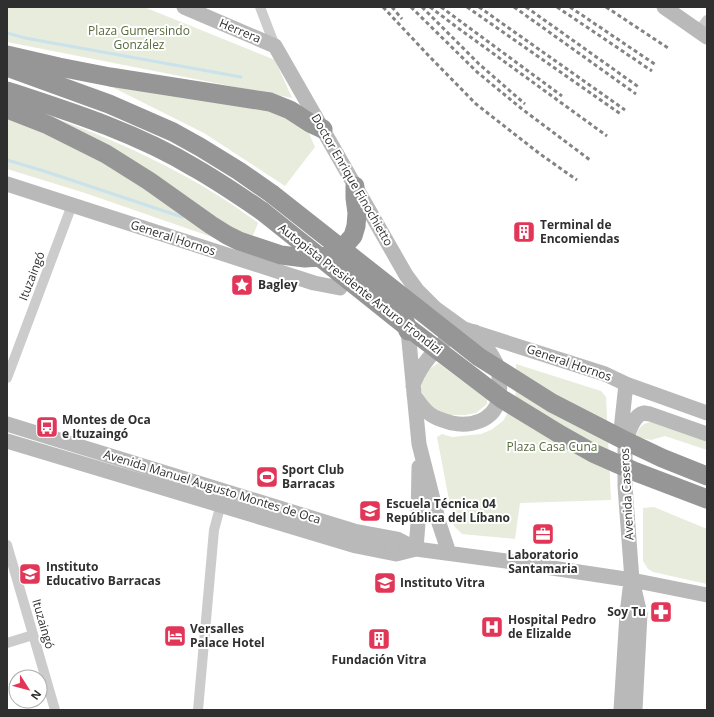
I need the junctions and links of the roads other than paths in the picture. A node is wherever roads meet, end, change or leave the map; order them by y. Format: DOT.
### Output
graph roads {
  1 [pos="184,7"];
  2 [pos="260,7"];
  3 [pos="664,7"];
  4 [pos="704,29"];
  5 [pos="275,46"];
  6 [pos="7,55"];
  7 [pos="7,67"];
  8 [pos="7,91"];
  9 [pos="7,109"];
  10 [pos="323,129"];
  11 [pos="7,184"];
  12 [pos="356,186"];
  13 [pos="72,205"];
  14 [pos="322,257"];
  15 [pos="340,288"];
  16 [pos="435,308"];
  17 [pos="470,330"];
  18 [pos="408,331"];
  19 [pos="7,378"];
  20 [pos="626,384"];
  21 [pos="413,391"];
  22 [pos="707,413"];
  23 [pos="7,424"];
  24 [pos="707,434"];
  25 [pos="7,441"];
  26 [pos="625,443"];
  27 [pos="419,444"];
  28 [pos="707,476"];
  29 [pos="222,498"];
  30 [pos="707,499"];
  31 [pos="7,545"];
  32 [pos="416,549"];
  33 [pos="449,553"];
  34 [pos="632,580"];
  35 [pos="707,595"];
  36 [pos="33,636"];
  37 [pos="7,643"];
  38 [pos="54,710"];
  39 [pos="198,710"];
  40 [pos="621,710"];
  41 [pos="635,710"];
  1 -- 5 [label="main road, Herrera"];
  2 -- 5 [label="street"];
  3 -- 4 [label="main road"];
  5 -- 10 [label="main road, Doctor Enrique Finochietto"];
  6 -- 10 [label="highway"];
  7 -- 28 [label="highway, Autopista Presidente Arturo Frondizi, bridge"];
  8 -- 30 [label="highway, Autopista Presidente Arturo Frondizi, bridge"];
  9 -- 14 [label="highway"];
  10 -- 12 [label="main road, Doctor Enrique Finochietto"];
  11 -- 13 [label="main road, General Hornos"];
  12 -- 14 [label="highway"];
  12 -- 16 [label="main road, Doctor Enrique Finochietto"];
  13 -- 15 [label="main road, General Hornos"];
  13 -- 19 [label="street, Ituzaingó"];
  14 -- 18 [label="highway"];
  16 -- 17 [label="main road, General Hornos"];
  17 -- 20 [label="main road, General Hornos"];
  17 -- 21 [label="main road"];
  17 -- 21 [label="main road"];
  18 -- 21 [label="main road"];
  20 -- 22 [label="main road, General Hornos"];
  20 -- 26 [label="main road, Avenida Caseros"];
  21 -- 27 [label="main road"];
  23 -- 29 [label="main road, Avenida Manuel Augusto Montes de Oca"];
  24 -- 26 [label="main road"];
  25 -- 29 [label="main road, Avenida Manuel Augusto Montes de Oca"];
  26 -- 34 [label="main road, Avenida Caseros"];
  27 -- 32 [label="main road"];
  27 -- 33 [label="main road"];
  29 -- 32 [label="main road, Avenida Manuel Augusto Montes de Oca"];
  29 -- 39 [label="street"];
  31 -- 36 [label="street, Ituzaingó"];
  32 -- 33 [label="main road, Avenida Manuel Augusto Montes de Oca"];
  33 -- 34 [label="main road, Avenida Manuel Augusto Montes de Oca"];
  34 -- 35 [label="main road, Avenida Manuel Augusto Montes de Oca"];
  34 -- 40 [label="main road, Avenida Caseros"];
  34 -- 41 [label="main road, Avenida Caseros"];
  36 -- 37 [label="street"];
  36 -- 38 [label="street, Ituzaingó"];
}
